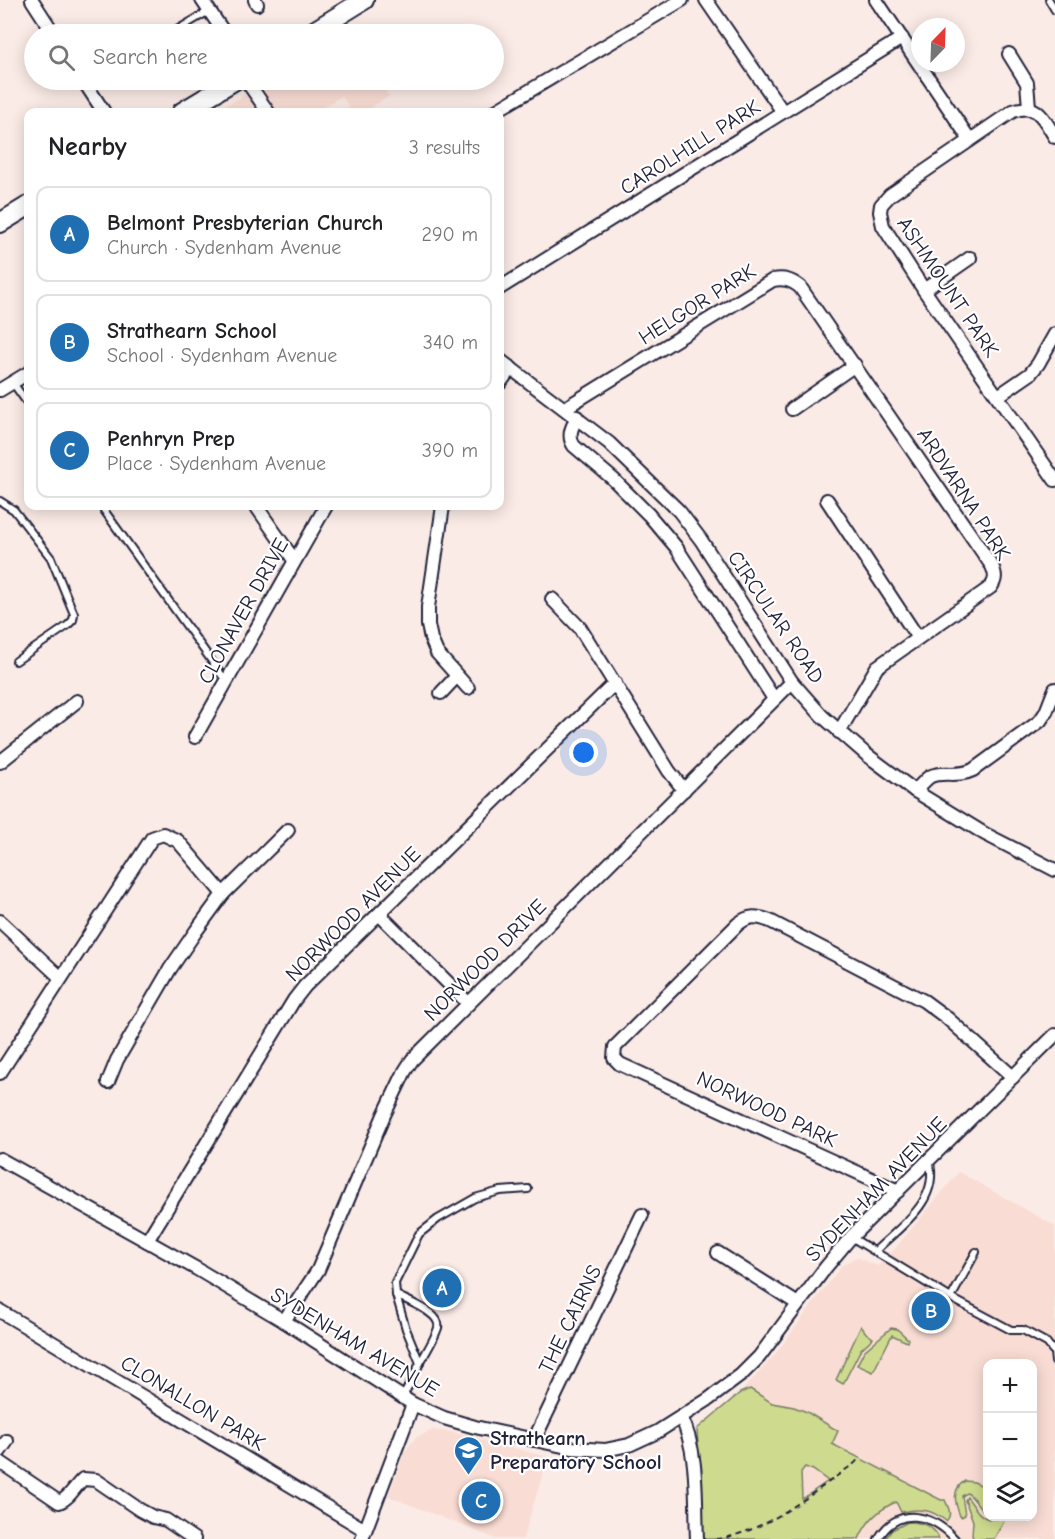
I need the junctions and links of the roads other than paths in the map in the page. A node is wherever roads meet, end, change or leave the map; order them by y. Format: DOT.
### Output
graph roads {
  1 [pos="32,0"];
  2 [pos="202,0"];
  3 [pos="364,0"];
  4 [pos="682,0"];
  5 [pos="706,0"];
  6 [pos="876,0"];
  7 [pos="1049,0"];
  8 [pos="1055,10"];
  9 [pos="209,11"];
  10 [pos="48,24"];
  11 [pos="187,24"];
  12 [pos="218,24"];
  13 [pos="325,24"];
  14 [pos="902,38"];
  15 [pos="1010,54"];
  16 [pos="90,90"];
  17 [pos="221,90"];
  18 [pos="253,90"];
  19 [pos="1029,107"];
  20 [pos="101,108"];
  21 [pos="194,108"];
  22 [pos="265,108"];
  23 [pos="501,108"];
  24 [pos="783,112"];
  25 [pos="1055,137"];
  26 [pos="970,140"];
  27 [pos="24,208"];
  28 [pos="0,223"];
  29 [pos="970,258"];
  30 [pos="504,286"];
  31 [pos="924,290"];
  32 [pos="1055,334"];
  33 [pos="504,363"];
  34 [pos="855,365"];
  35 [pos="511,368"];
  36 [pos="24,375"];
  37 [pos="504,378"];
  38 [pos="13,382"];
  39 [pos="0,390"];
  40 [pos="998,396"];
  41 [pos="24,398"];
  42 [pos="565,408"];
  43 [pos="792,409"];
  44 [pos="577,417"];
  45 [pos="1055,480"];
  46 [pos="827,500"];
  47 [pos="0,501"];
  48 [pos="103,510"];
  49 [pos="259,510"];
  50 [pos="324,510"];
  51 [pos="442,510"];
  52 [pos="294,560"];
  53 [pos="552,599"];
  54 [pos="918,638"];
  55 [pos="16,661"];
  56 [pos="457,676"];
  57 [pos="226,681"];
  58 [pos="792,682"];
  59 [pos="615,683"];
  60 [pos="468,688"];
  61 [pos="1055,689"];
  62 [pos="441,693"];
  63 [pos="774,699"];
  64 [pos="77,701"];
  65 [pos="839,732"];
  66 [pos="195,737"];
  67 [pos="0,762"];
  68 [pos="684,790"];
  69 [pos="915,791"];
  70 [pos="288,830"];
  71 [pos="1055,870"];
  72 [pos="223,894"];
  73 [pos="380,915"];
  74 [pos="0,921"];
  75 [pos="61,978"];
  76 [pos="468,1003"];
  77 [pos="1055,1035"];
  78 [pos="0,1073"];
  79 [pos="1013,1077"];
  80 [pos="108,1082"];
  81 [pos="0,1159"];
  82 [pos="929,1160"];
  83 [pos="528,1189"];
  84 [pos="898,1191"];
  85 [pos="642,1215"];
  86 [pos="851,1237"];
  87 [pos="147,1241"];
  88 [pos="875,1251"];
  89 [pos="976,1252"];
  90 [pos="718,1253"];
  91 [pos="396,1295"];
  92 [pos="951,1298"];
  93 [pos="798,1304"];
  94 [pos="0,1311"];
  95 [pos="284,1321"];
  96 [pos="1055,1362"];
  97 [pos="420,1363"];
  98 [pos="408,1401"];
  99 [pos="681,1417"];
  100 [pos="534,1440"];
  101 [pos="0,1462"];
  102 [pos="363,1535"];
  103 [pos="951,1538"];
  104 [pos="194,1539"];
  105 [pos="697,1539"];
  106 [pos="878,1539"];
  1 -- 10 [label="street"];
  2 -- 9 [label="street"];
  3 -- 13 [label="main road"];
  4 -- 23 [label="street"];
  5 -- 24 [label="street"];
  6 -- 14 [label="street"];
  7 -- 8 [label="lane"];
  9 -- 11 [label="lane"];
  9 -- 12 [label="street"];
  14 -- 24 [label="street, CAROLHILL PARK"];
  14 -- 26 [label="street"];
  15 -- 19 [label="street"];
  16 -- 20 [label="street"];
  17 -- 21 [label="main road"];
  18 -- 22 [label="street"];
  19 -- 25 [label="street"];
  19 -- 26 [label="street, ASHMOUNT PARK"];
  24 -- 30 [label="street, CAROLHILL PARK"];
  26 -- 31 [label="street, ASHMOUNT PARK"];
  27 -- 28 [label="main road"];
  29 -- 31 [label="street"];
  31 -- 40 [label="street, ASHMOUNT PARK"];
  32 -- 40 [label="street"];
  33 -- 35 [label="street, CIRCULAR ROAD"];
  34 -- 42 [label="street, HELGOR PARK"];
  34 -- 43 [label="street"];
  34 -- 54 [label="street, ARDVARNA PARK"];
  35 -- 37 [label="street"];
  35 -- 42 [label="street, CIRCULAR ROAD"];
  36 -- 38 [label="street"];
  38 -- 39 [label="street"];
  38 -- 41 [label="lane"];
  40 -- 45 [label="street, ASHMOUNT PARK"];
  42 -- 44 [label="street, CIRCULAR ROAD"];
  44 -- 58 [label="street, CIRCULAR ROAD"];
  44 -- 63 [label="street"];
  46 -- 54 [label="street"];
  47 -- 55 [label="lane"];
  48 -- 57 [label="lane"];
  49 -- 52 [label="street"];
  50 -- 52 [label="street, CLONAVER DRIVE"];
  51 -- 56 [label="street"];
  52 -- 57 [label="street, CLONAVER DRIVE"];
  53 -- 59 [label="street"];
  54 -- 65 [label="street, ARDVARNA PARK"];
  56 -- 60 [label="street"];
  56 -- 62 [label="street"];
  57 -- 66 [label="street, CLONAVER DRIVE"];
  58 -- 63 [label="street, NORWOOD DRIVE"];
  58 -- 65 [label="street, CIRCULAR ROAD"];
  59 -- 68 [label="street"];
  59 -- 73 [label="street, NORWOOD AVENUE"];
  61 -- 69 [label="street"];
  63 -- 68 [label="street, NORWOOD DRIVE"];
  64 -- 67 [label="street"];
  65 -- 69 [label="street, CIRCULAR ROAD"];
  68 -- 76 [label="street, NORWOOD DRIVE"];
  69 -- 71 [label="street, CIRCULAR ROAD"];
  70 -- 72 [label="street"];
  72 -- 75 [label="street"];
  72 -- 80 [label="street"];
  73 -- 76 [label="street"];
  73 -- 87 [label="street, NORWOOD AVENUE"];
  74 -- 75 [label="street"];
  75 -- 78 [label="street"];
  76 -- 95 [label="street, NORWOOD DRIVE"];
  77 -- 79 [label="street, SYDENHAM AVENUE"];
  79 -- 82 [label="street, SYDENHAM AVENUE"];
  79 -- 84 [label="street, NORWOOD PARK"];
  81 -- 87 [label="street, SYDENHAM AVENUE"];
  82 -- 84 [label="street, SYDENHAM AVENUE"];
  82 -- 88 [label="lane"];
  83 -- 91 [label="lane"];
  84 -- 86 [label="street, SYDENHAM AVENUE"];
  85 -- 100 [label="street, THE CAIRNS"];
  86 -- 88 [label="lane"];
  86 -- 93 [label="street, SYDENHAM AVENUE"];
  87 -- 95 [label="street, SYDENHAM AVENUE"];
  88 -- 92 [label="lane"];
  89 -- 92 [label="lane"];
  90 -- 93 [label="street"];
  91 -- 97 [label="lane"];
  91 -- 97 [label="lane"];
  92 -- 96 [label="lane"];
  93 -- 99 [label="street, SYDENHAM AVENUE"];
  94 -- 102 [label="street, CLONALLON PARK"];
  95 -- 98 [label="street, SYDENHAM AVENUE"];
  97 -- 98 [label="lane"];
  98 -- 100 [label="street, SYDENHAM AVENUE"];
  98 -- 102 [label="street"];
  99 -- 100 [label="street, SYDENHAM AVENUE"];
  99 -- 105 [label="street"];
  101 -- 104 [label="street"];
  103 -- 106 [label="lane"];
}
